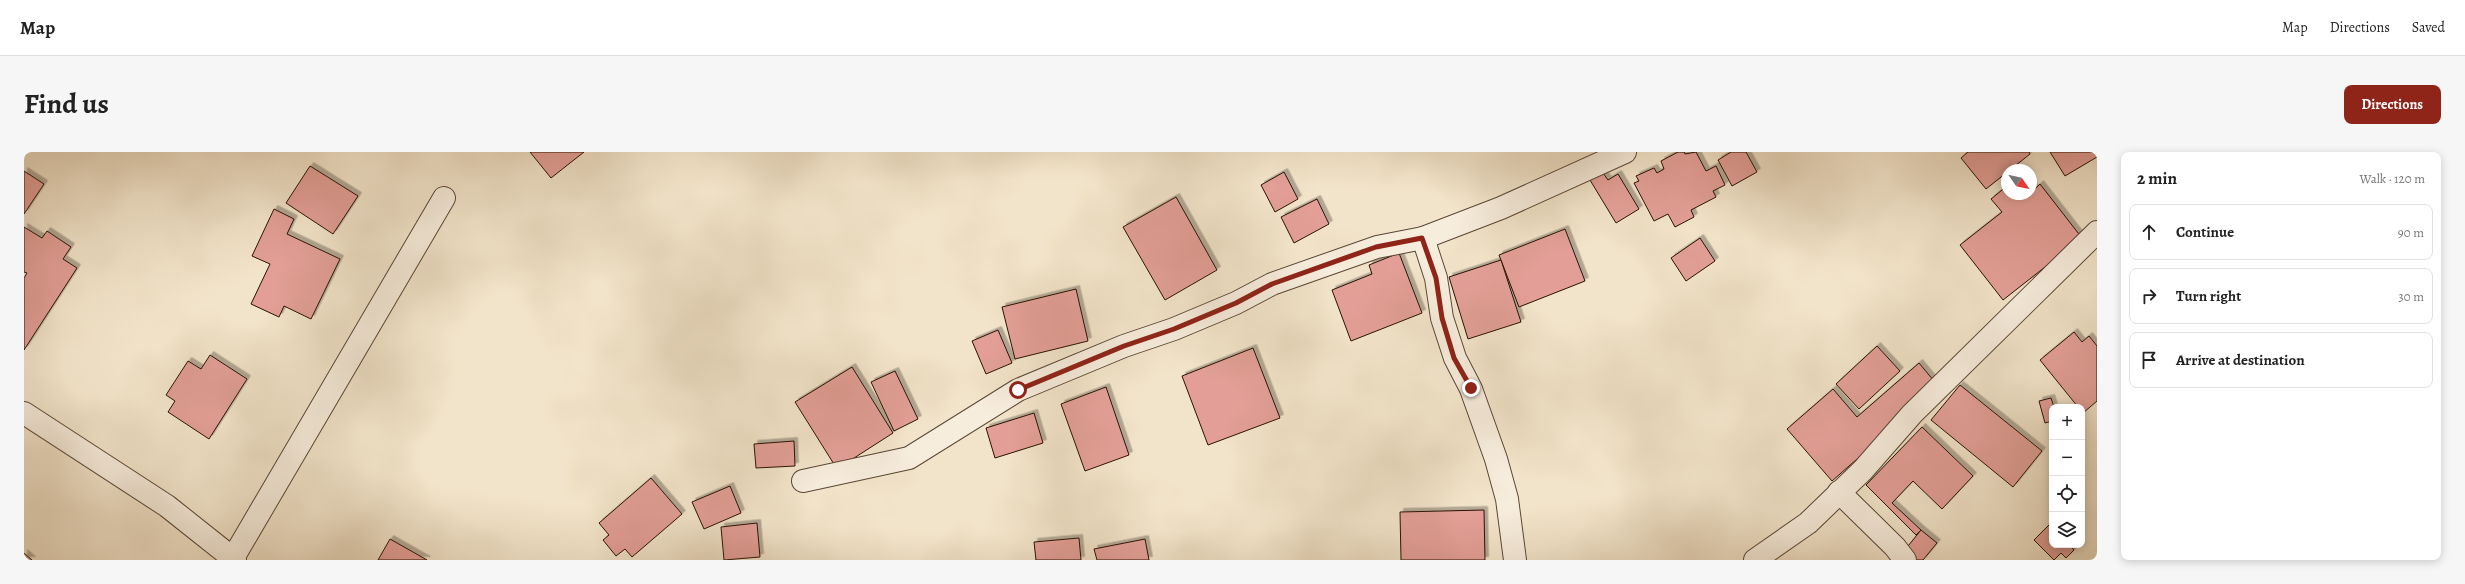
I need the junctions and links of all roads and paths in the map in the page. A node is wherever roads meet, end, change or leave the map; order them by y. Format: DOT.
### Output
graph roads {
  1 [pos="1625,152"];
  2 [pos="444,198"];
  3 [pos="2097,232"];
  4 [pos="1422,238"];
  5 [pos="24,413"];
  6 [pos="803,481"];
  7 [pos="1838,492"];
  8 [pos="234,559"];
  9 [pos="1515,560"];
  10 [pos="1755,560"];
  11 [pos="1904,560"];
  1 -- 4 [label="street"];
  2 -- 8 [label="street"];
  3 -- 7 [label="street"];
  4 -- 6 [label="street"];
  4 -- 9 [label="street"];
  5 -- 8 [label="street"];
  7 -- 10 [label="street"];
  7 -- 11 [label="street"];
}
